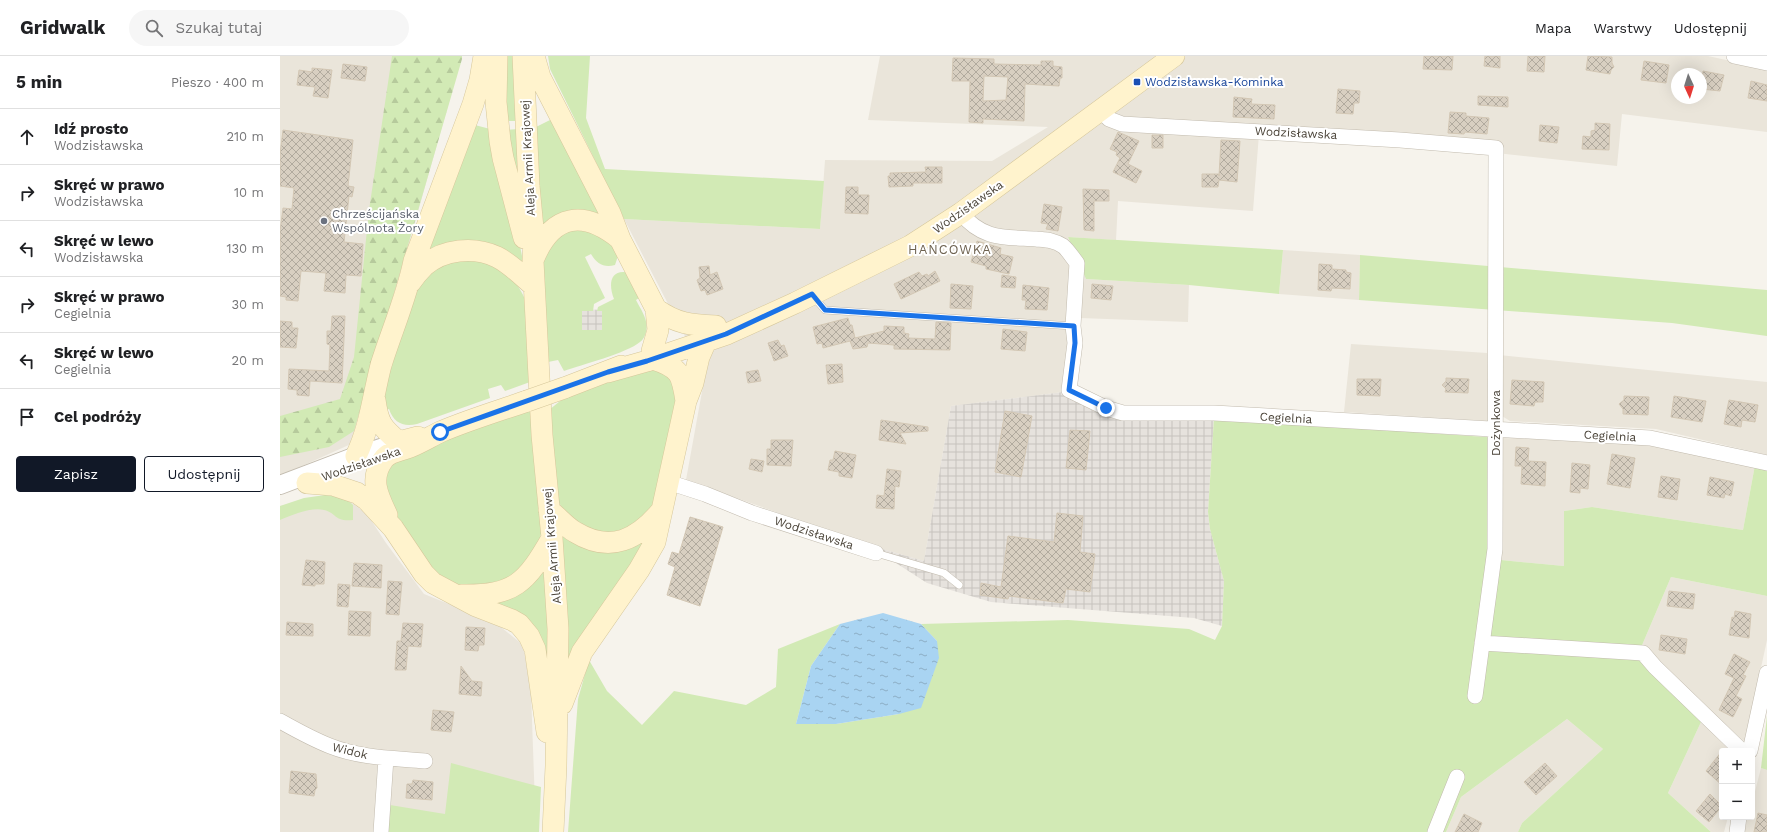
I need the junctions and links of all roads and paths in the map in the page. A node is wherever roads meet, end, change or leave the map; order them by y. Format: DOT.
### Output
graph roads {
  1 [pos="484,56"];
  2 [pos="497,56"];
  3 [pos="522,56"];
  4 [pos="534,56"];
  5 [pos="1174,56"];
  6 [pos="1734,56"];
  7 [pos="1767,63"];
  8 [pos="1100,110"];
  9 [pos="1496,148"];
  10 [pos="961,213"];
  11 [pos="620,239"];
  12 [pos="533,261"];
  13 [pos="410,283"];
  14 [pos="534,286"];
  15 [pos="818,291"];
  16 [pos="656,309"];
  17 [pos="1074,326"];
  18 [pos="711,334"];
  19 [pos="652,355"];
  20 [pos="375,396"];
  21 [pos="686,401"];
  22 [pos="1496,430"];
  23 [pos="393,448"];
  24 [pos="356,456"];
  25 [pos="1767,463"];
  26 [pos="668,482"];
  27 [pos="306,483"];
  28 [pos="280,485"];
  29 [pos="280,489"];
  30 [pos="549,510"];
  31 [pos="662,510"];
  32 [pos="393,528"];
  33 [pos="552,538"];
  34 [pos="876,553"];
  35 [pos="959,585"];
  36 [pos="458,595"];
  37 [pos="1482,643"];
  38 [pos="1767,673"];
  39 [pos="1475,696"];
  40 [pos="557,711"];
  41 [pos="280,721"];
  42 [pos="1739,748"];
  43 [pos="1751,748"];
  44 [pos="386,758"];
  45 [pos="425,760"];
  46 [pos="556,766"];
  47 [pos="1457,777"];
  48 [pos="1739,820"];
  49 [pos="381,832"];
  50 [pos="553,832"];
  51 [pos="1434,832"];
  52 [pos="1737,832"];
  1 -- 13 [label="main road"];
  2 -- 12 [label="main road, Aleja Armii Krajowej"];
  3 -- 12 [label="main road, Aleja Armii Krajowej"];
  4 -- 11 [label="main road"];
  5 -- 8 [label="main road, Wodzisławska"];
  6 -- 7 [label="street"];
  8 -- 9 [label="street, Wodzisławska"];
  8 -- 10 [label="main road, Wodzisławska"];
  9 -- 22 [label="street, Dożynkowa"];
  10 -- 15 [label="main road, Wodzisławska"];
  10 -- 17 [label="street, Cegielnia"];
  11 -- 12 [label="main road"];
  11 -- 16 [label="main road"];
  12 -- 14 [label="main road, Aleja Armii Krajowej"];
  13 -- 14 [label="main road"];
  13 -- 20 [label="main road"];
  14 -- 30 [label="main road, Aleja Armii Krajowej"];
  15 -- 17 [label="lane"];
  15 -- 18 [label="main road, Wodzisławska"];
  16 -- 18 [label="main road"];
  16 -- 19 [label="main road"];
  17 -- 22 [label="street, Cegielnia"];
  18 -- 19 [label="main road, Wodzisławska"];
  18 -- 21 [label="main road"];
  19 -- 21 [label="main road"];
  19 -- 23 [label="main road, Wodzisławska, bridge"];
  20 -- 23 [label="main road"];
  20 -- 24 [label="main road"];
  21 -- 26 [label="main road"];
  22 -- 25 [label="street, Cegielnia"];
  22 -- 37 [label="street, Dożynkowa"];
  23 -- 24 [label="street, Wodzisławska"];
  23 -- 27 [label="street, Wodzisławska"];
  23 -- 32 [label="main road"];
  24 -- 28 [label="street, Wodzisławska"];
  26 -- 31 [label="main road"];
  26 -- 34 [label="street, Wodzisławska"];
  27 -- 29 [label="street, Wodzisławska"];
  27 -- 32 [label="main road"];
  30 -- 31 [label="main road"];
  30 -- 33 [label="main road, Aleja Armii Krajowej"];
  31 -- 40 [label="main road"];
  32 -- 36 [label="main road"];
  33 -- 36 [label="main road"];
  33 -- 40 [label="main road, Aleja Armii Krajowej"];
  34 -- 35 [label="lane, Wodzisławska"];
  36 -- 46 [label="main road"];
  37 -- 39 [label="street, Dożynkowa"];
  37 -- 42 [label="street"];
  38 -- 43 [label="street"];
  40 -- 46 [label="main road, Aleja Armii Krajowej"];
  41 -- 44 [label="street, Widok"];
  44 -- 45 [label="street, Widok"];
  44 -- 49 [label="street"];
  46 -- 50 [label="main road, Aleja Armii Krajowej"];
  47 -- 51 [label="street"];
  48 -- 52 [label="street"];
}
